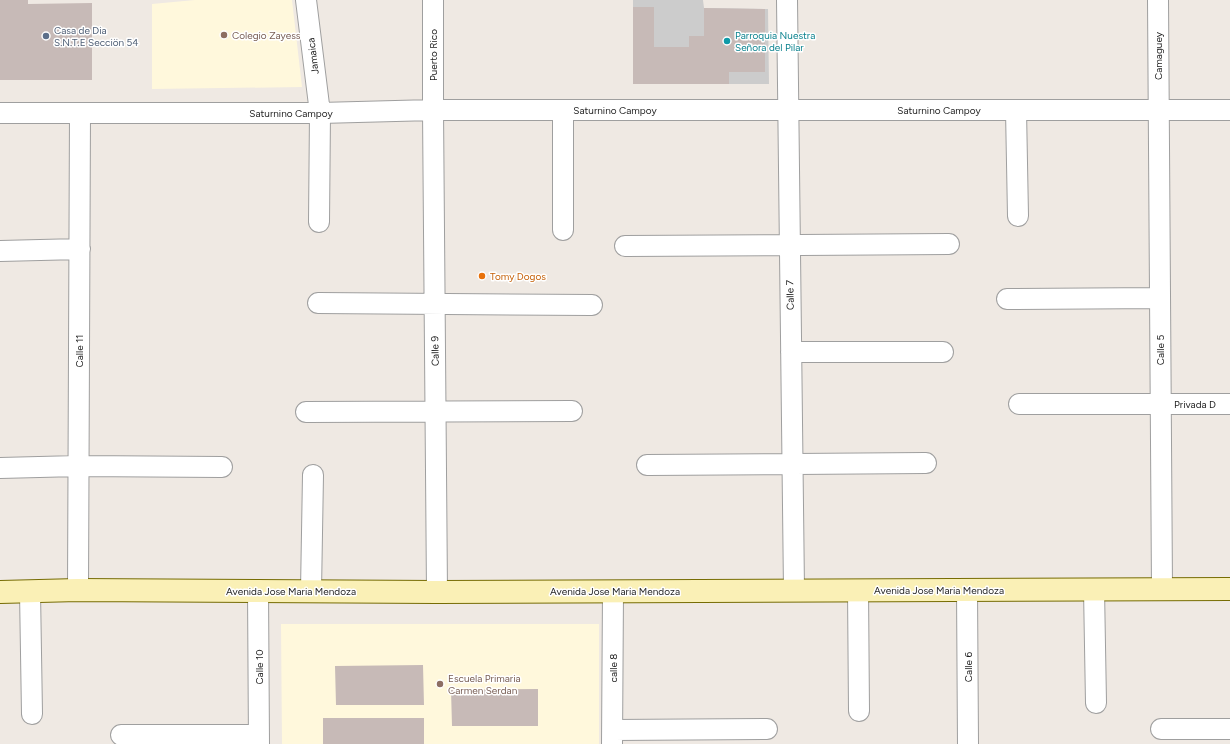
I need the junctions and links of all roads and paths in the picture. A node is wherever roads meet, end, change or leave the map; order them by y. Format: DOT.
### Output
graph roads {
  1 [pos="306,0"];
  2 [pos="433,0"];
  3 [pos="787,0"];
  4 [pos="1158,0"];
  5 [pos="433,110"];
  6 [pos="563,110"];
  7 [pos="788,110"];
  8 [pos="1016,110"];
  9 [pos="1230,110"];
  10 [pos="1158,111"];
  11 [pos="0,112"];
  12 [pos="80,112"];
  13 [pos="320,113"];
  14 [pos="1018,216"];
  15 [pos="319,222"];
  16 [pos="563,230"];
  17 [pos="949,244"];
  18 [pos="790,245"];
  19 [pos="625,246"];
  20 [pos="80,249"];
  21 [pos="0,251"];
  22 [pos="1160,298"];
  23 [pos="1007,299"];
  24 [pos="318,303"];
  25 [pos="435,304"];
  26 [pos="592,305"];
  27 [pos="791,352"];
  28 [pos="943,352"];
  29 [pos="1160,403"];
  30 [pos="1019,404"];
  31 [pos="1230,404"];
  32 [pos="436,411"];
  33 [pos="572,411"];
  34 [pos="306,412"];
  35 [pos="926,463"];
  36 [pos="792,464"];
  37 [pos="648,465"];
  38 [pos="78,466"];
  39 [pos="222,467"];
  40 [pos="0,468"];
  41 [pos="313,475"];
  42 [pos="967,589"];
  43 [pos="1094,589"];
  44 [pos="1162,589"];
  45 [pos="1230,589"];
  46 [pos="78,590"];
  47 [pos="258,590"];
  48 [pos="794,590"];
  49 [pos="858,590"];
  50 [pos="311,591"];
  51 [pos="0,592"];
  52 [pos="30,592"];
  53 [pos="437,592"];
  54 [pos="613,592"];
  55 [pos="1096,703"];
  56 [pos="859,711"];
  57 [pos="32,714"];
  58 [pos="767,729"];
  59 [pos="1161,729"];
  60 [pos="1230,729"];
  61 [pos="121,735"];
  62 [pos="612,737"];
  63 [pos="259,740"];
  64 [pos="968,744"];
  1 -- 13 [label="street, Jamaica"];
  2 -- 5 [label="street, Puerto Rico"];
  3 -- 7 [label="street, Calle 7"];
  4 -- 10 [label="street, Camaguey"];
  5 -- 6 [label="street, Saturnino Campoy"];
  5 -- 13 [label="street, Saturnino Campoy"];
  5 -- 25 [label="street, Calle 9"];
  6 -- 7 [label="street, Saturnino Campoy"];
  6 -- 16 [label="street"];
  7 -- 8 [label="street, Saturnino Campoy"];
  7 -- 18 [label="street, Calle 7"];
  8 -- 10 [label="street, Saturnino Campoy"];
  8 -- 14 [label="street"];
  9 -- 10 [label="street, Saturnino Campoy"];
  10 -- 22 [label="street, Calle 5"];
  11 -- 12 [label="street, Saturnino Campoy"];
  12 -- 13 [label="street, Saturnino Campoy"];
  12 -- 20 [label="street, Calle 11"];
  13 -- 15 [label="street, Jamaica"];
  17 -- 18 [label="street"];
  18 -- 19 [label="street"];
  18 -- 27 [label="street, Calle 7"];
  20 -- 21 [label="street"];
  20 -- 38 [label="street, Calle 11"];
  22 -- 23 [label="street"];
  22 -- 29 [label="street, Calle 5"];
  24 -- 25 [label="street"];
  25 -- 26 [label="street"];
  25 -- 32 [label="street, Calle 9"];
  27 -- 28 [label="street"];
  27 -- 36 [label="street, Calle 7"];
  29 -- 30 [label="street, Privada D"];
  29 -- 31 [label="street, Privada D"];
  29 -- 44 [label="street, Calle 5"];
  32 -- 33 [label="street"];
  32 -- 34 [label="street"];
  32 -- 53 [label="street, Calle 9"];
  35 -- 36 [label="street"];
  36 -- 37 [label="street"];
  36 -- 48 [label="street, Calle 7"];
  38 -- 39 [label="street"];
  38 -- 40 [label="street"];
  38 -- 46 [label="street, Calle 11"];
  41 -- 50 [label="street"];
  42 -- 43 [label="street, Avenida Jose Maria Mendoza"];
  42 -- 49 [label="street, Avenida Jose Maria Mendoza"];
  42 -- 64 [label="street, Calle 6"];
  43 -- 44 [label="street, Avenida Jose Maria Mendoza"];
  43 -- 55 [label="street"];
  44 -- 45 [label="street, Avenida Jose Maria Mendoza"];
  46 -- 47 [label="street, Avenida Jose Maria Mendoza"];
  46 -- 52 [label="street, Avenida Jose Maria Mendoza"];
  47 -- 50 [label="street, Avenida Jose Maria Mendoza"];
  47 -- 63 [label="street, Calle 10"];
  48 -- 49 [label="street, Avenida Jose Maria Mendoza"];
  48 -- 54 [label="street, Avenida Jose Maria Mendoza"];
  49 -- 56 [label="street"];
  50 -- 53 [label="street, Avenida Jose Maria Mendoza"];
  51 -- 52 [label="street, Avenida Jose Maria Mendoza"];
  52 -- 57 [label="street"];
  53 -- 54 [label="street, Avenida Jose Maria Mendoza"];
  54 -- 62 [label="street, calle 8"];
  58 -- 62 [label="street"];
  59 -- 60 [label="street"];
  61 -- 63 [label="street"];
}
